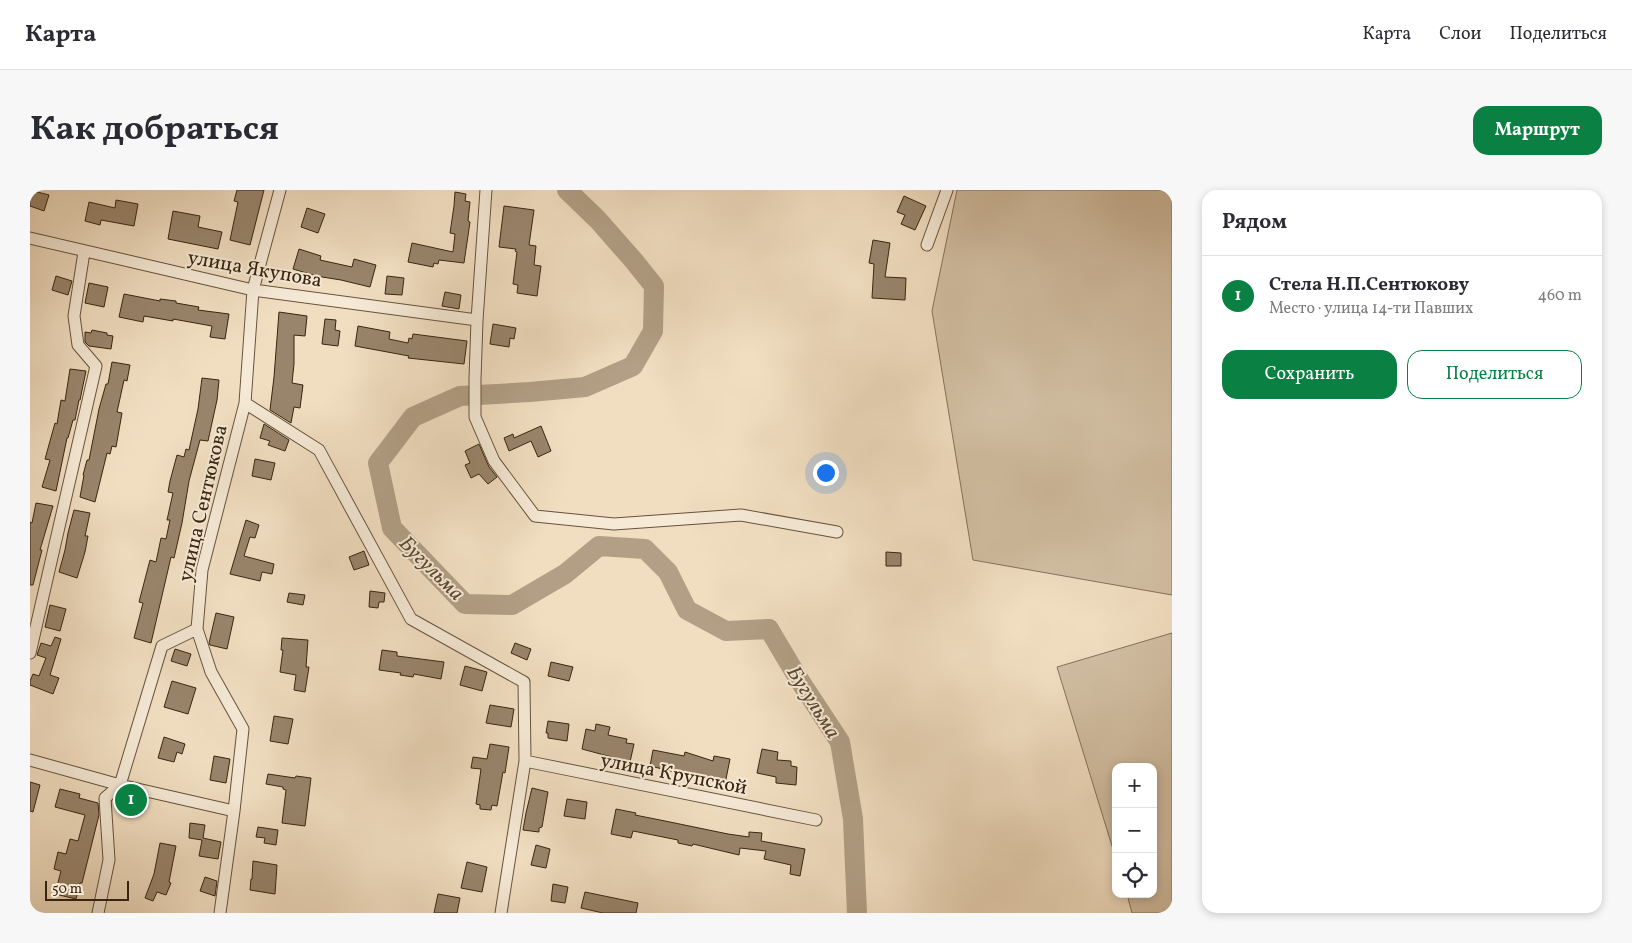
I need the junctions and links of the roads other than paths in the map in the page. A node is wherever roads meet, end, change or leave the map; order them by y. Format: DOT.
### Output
graph roads {
  1 [pos="280,190"];
  2 [pos="486,190"];
  3 [pos="947,190"];
  4 [pos="30,238"];
  5 [pos="927,245"];
  6 [pos="84,252"];
  7 [pos="253,290"];
  8 [pos="477,320"];
  9 [pos="245,403"];
  10 [pos="837,532"];
  11 [pos="197,629"];
  12 [pos="30,653"];
  13 [pos="30,760"];
  14 [pos="525,762"];
  15 [pos="120,785"];
  16 [pos="234,811"];
  17 [pos="816,820"];
  18 [pos="98,913"];
  19 [pos="220,913"];
  20 [pos="501,913"];
  1 -- 7 [label="street, улица Сентюкова"];
  2 -- 8 [label="street"];
  3 -- 5 [label="street"];
  4 -- 6 [label="street, улица Якупова"];
  6 -- 7 [label="street, улица Якупова"];
  6 -- 12 [label="street"];
  7 -- 8 [label="street, улица Якупова"];
  7 -- 9 [label="street, улица Сентюкова"];
  8 -- 10 [label="street"];
  9 -- 11 [label="street, улица Сентюкова"];
  9 -- 14 [label="street"];
  11 -- 15 [label="street"];
  11 -- 16 [label="street"];
  13 -- 15 [label="street"];
  14 -- 17 [label="street, улица Крупской"];
  14 -- 20 [label="street"];
  15 -- 16 [label="street"];
  15 -- 18 [label="street"];
  16 -- 19 [label="street"];
}
